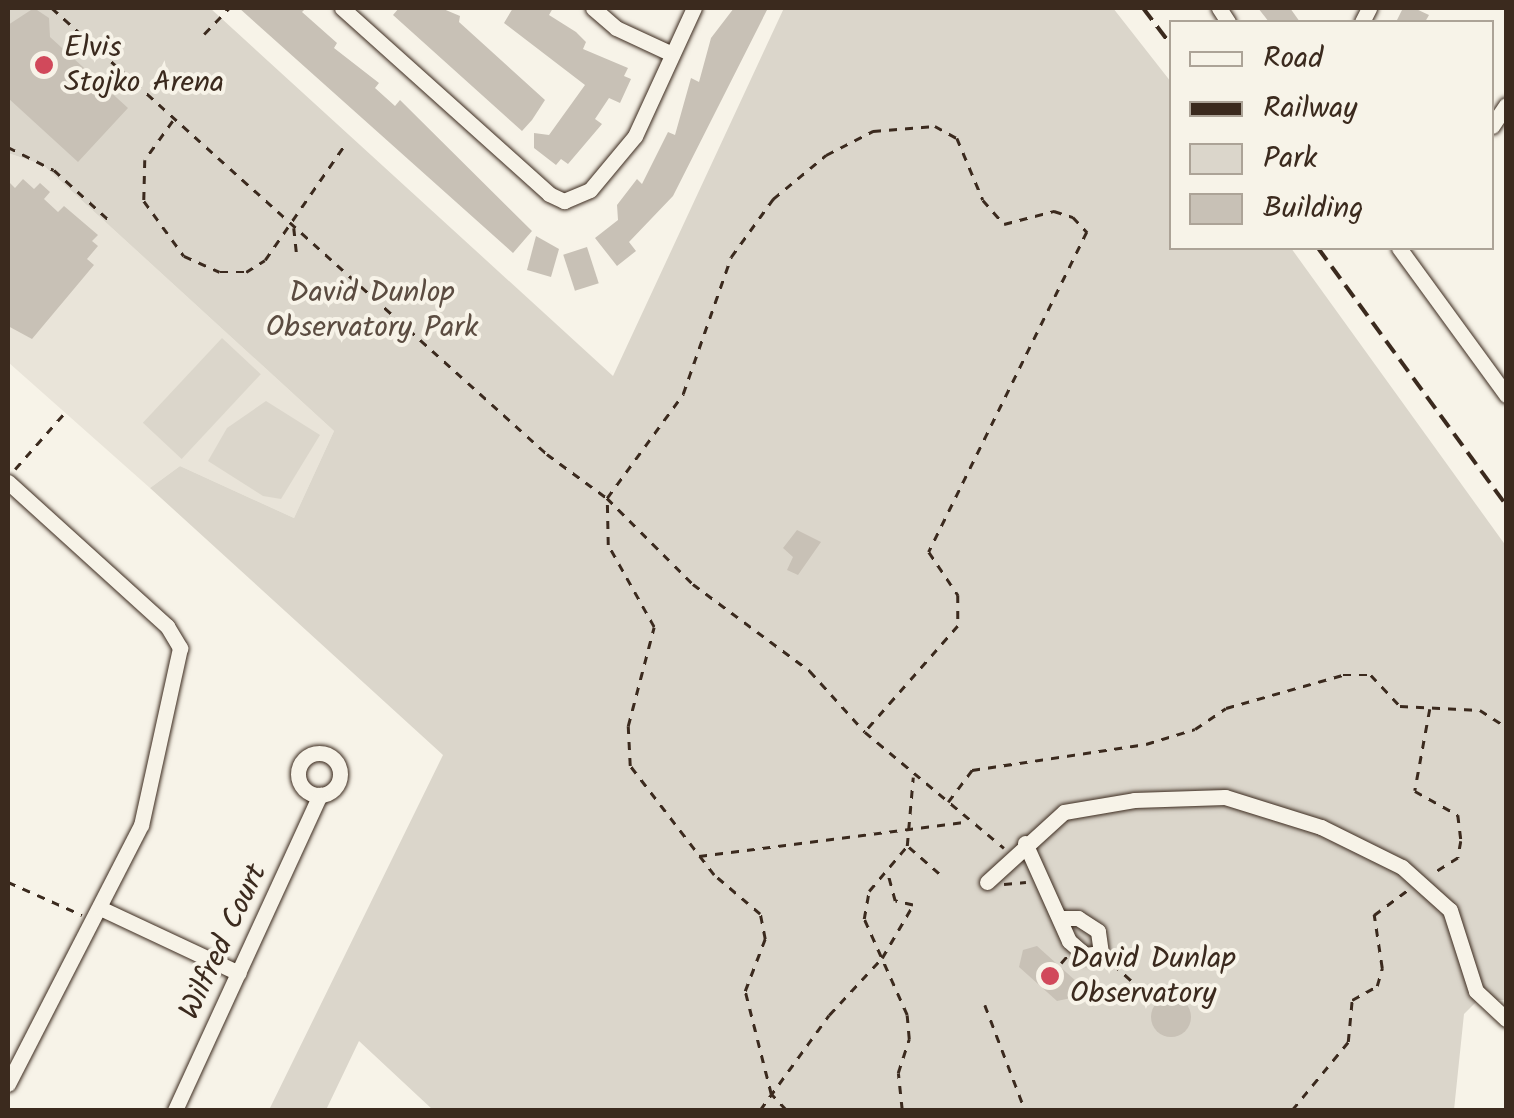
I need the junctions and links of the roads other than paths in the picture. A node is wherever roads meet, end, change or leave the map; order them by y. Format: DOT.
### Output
graph roads {
  1 [pos="342,8"];
  2 [pos="593,8"];
  3 [pos="694,8"];
  4 [pos="672,54"];
  5 [pos="1400,250"];
  6 [pos="1506,395"];
  7 [pos="9,486"];
  8 [pos="320,795"];
  9 [pos="1019,848"];
  10 [pos="991,883"];
  11 [pos="100,908"];
  12 [pos="1063,918"];
  13 [pos="239,973"];
  14 [pos="1506,1019"];
  15 [pos="8,1084"];
  16 [pos="175,1110"];
  1 -- 4 [label="street"];
  2 -- 4 [label="street"];
  3 -- 4 [label="street"];
  5 -- 6 [label="street"];
  7 -- 11 [label="street"];
  8 -- 13 [label="street, Wilfred Court"];
  9 -- 10 [label="street"];
  9 -- 12 [label="street"];
  9 -- 14 [label="street"];
  11 -- 13 [label="street"];
  11 -- 15 [label="street"];
  12 -- 12 [label="street"];
  13 -- 16 [label="street, Wilfred Court"];
}
